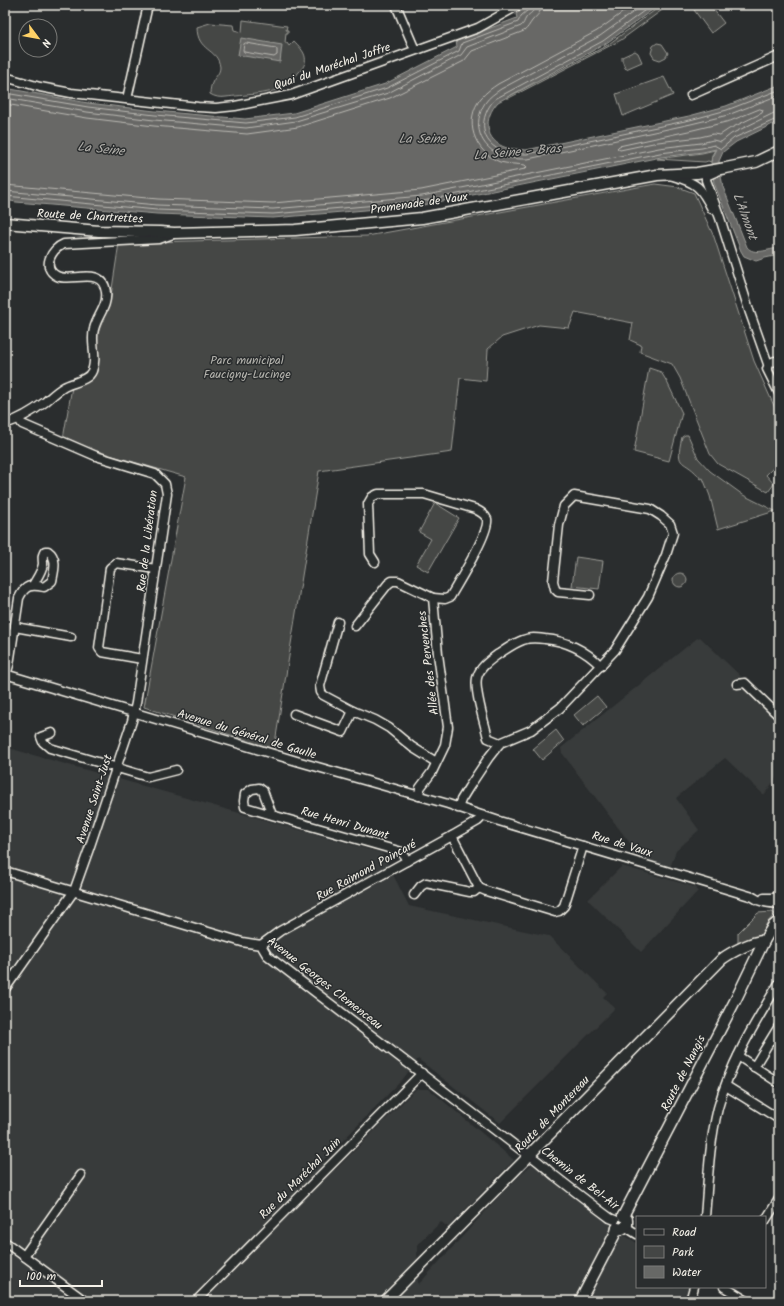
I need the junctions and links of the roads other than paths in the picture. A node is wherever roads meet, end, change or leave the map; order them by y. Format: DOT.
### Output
graph roads {
  1 [pos="148,5"];
  2 [pos="396,5"];
  3 [pos="519,5"];
  4 [pos="415,50"];
  5 [pos="779,56"];
  6 [pos="5,77"];
  7 [pos="691,94"];
  8 [pos="127,99"];
  9 [pos="779,151"];
  10 [pos="705,173"];
  11 [pos="666,174"];
  12 [pos="702,191"];
  13 [pos="5,223"];
  14 [pos="174,234"];
  15 [pos="729,249"];
  16 [pos="779,362"];
  17 [pos="768,364"];
  18 [pos="775,375"];
  19 [pos="779,393"];
  20 [pos="19,419"];
  21 [pos="5,424"];
  22 [pos="375,562"];
  23 [pos="156,569"];
  24 [pos="33,585"];
  25 [pos="590,595"];
  26 [pos="433,598"];
  27 [pos="338,622"];
  28 [pos="355,626"];
  29 [pos="11,631"];
  30 [pos="71,637"];
  31 [pos="142,659"];
  32 [pos="601,666"];
  33 [pos="6,674"];
  34 [pos="737,684"];
  35 [pos="353,711"];
  36 [pos="134,713"];
  37 [pos="294,714"];
  38 [pos="779,716"];
  39 [pos="52,733"];
  40 [pos="500,743"];
  41 [pos="436,762"];
  42 [pos="116,768"];
  43 [pos="176,770"];
  44 [pos="419,796"];
  45 [pos="458,808"];
  46 [pos="272,815"];
  47 [pos="483,816"];
  48 [pos="452,836"];
  49 [pos="583,846"];
  50 [pos="407,861"];
  51 [pos="5,871"];
  52 [pos="479,888"];
  53 [pos="74,891"];
  54 [pos="414,895"];
  55 [pos="779,896"];
  56 [pos="753,897"];
  57 [pos="779,904"];
  58 [pos="779,913"];
  59 [pos="779,921"];
  60 [pos="764,941"];
  61 [pos="260,945"];
  62 [pos="739,949"];
  63 [pos="756,957"];
  64 [pos="779,983"];
  65 [pos="5,989"];
  66 [pos="778,1032"];
  67 [pos="738,1056"];
  68 [pos="754,1067"];
  69 [pos="422,1073"];
  70 [pos="779,1083"];
  71 [pos="726,1086"];
  72 [pos="779,1119"];
  73 [pos="530,1154"];
  74 [pos="81,1175"];
  75 [pos="779,1199"];
  76 [pos="705,1216"];
  77 [pos="766,1219"];
  78 [pos="620,1223"];
  79 [pos="636,1233"];
  80 [pos="5,1242"];
  81 [pos="24,1256"];
  82 [pos="694,1288"];
  83 [pos="726,1288"];
  84 [pos="86,1301"];
  85 [pos="196,1301"];
  86 [pos="385,1301"];
  87 [pos="580,1301"];
  88 [pos="690,1301"];
  89 [pos="747,1301"];
  1 -- 8 [label="street"];
  2 -- 4 [label="street"];
  3 -- 4 [label="street, Quai du Maréchal Joffre"];
  4 -- 8 [label="street, Quai du Maréchal Joffre"];
  5 -- 7 [label="street"];
  6 -- 8 [label="street, Quai du Maréchal Joffre"];
  9 -- 10 [label="main road"];
  10 -- 11 [label="main road"];
  10 -- 12 [label="street"];
  10 -- 15 [label="street"];
  11 -- 12 [label="street"];
  11 -- 14 [label="main road, Promenade de Vaux"];
  12 -- 15 [label="street"];
  13 -- 14 [label="main road, Route de Chartrettes"];
  14 -- 20 [label="street"];
  15 -- 17 [label="street"];
  16 -- 17 [label="street"];
  17 -- 18 [label="street"];
  18 -- 19 [label="street"];
  20 -- 21 [label="street"];
  20 -- 23 [label="street, Rue de la Libération"];
  22 -- 26 [label="street"];
  23 -- 31 [label="street, Rue de la Libération"];
  23 -- 31 [label="street"];
  24 -- 29 [label="street"];
  25 -- 32 [label="street"];
  26 -- 28 [label="street, Allée des Pervenches"];
  26 -- 41 [label="street, Allée des Pervenches"];
  27 -- 35 [label="street"];
  29 -- 30 [label="street"];
  29 -- 33 [label="street"];
  31 -- 36 [label="street, Rue de la Libération"];
  32 -- 40 [label="street"];
  32 -- 40 [label="street"];
  33 -- 36 [label="street, Avenue du Général de Gaulle"];
  34 -- 38 [label="street"];
  35 -- 37 [label="street"];
  35 -- 41 [label="street"];
  36 -- 42 [label="street, Avenue Saint-Just"];
  36 -- 44 [label="street, Avenue du Général de Gaulle"];
  39 -- 42 [label="street"];
  40 -- 45 [label="street"];
  41 -- 44 [label="street, Allée des Pervenches"];
  42 -- 43 [label="street"];
  42 -- 53 [label="street, Avenue Saint-Just"];
  44 -- 45 [label="street, Avenue du Général de Gaulle"];
  45 -- 47 [label="street, Avenue du Général de Gaulle"];
  46 -- 50 [label="street, Rue Henri Dunant"];
  47 -- 48 [label="street, Rue Raimond Poincaré"];
  47 -- 49 [label="street, Rue de Vaux"];
  48 -- 50 [label="street, Rue Raimond Poincaré"];
  48 -- 52 [label="street"];
  49 -- 52 [label="street"];
  49 -- 56 [label="street, Rue de Vaux"];
  50 -- 61 [label="street, Rue Raimond Poincaré"];
  51 -- 53 [label="street, Avenue Georges Clemenceau"];
  52 -- 54 [label="street"];
  53 -- 61 [label="street, Avenue Georges Clemenceau"];
  53 -- 65 [label="street, Avenue Saint-Just"];
  55 -- 56 [label="street, Rue de Vaux"];
  56 -- 57 [label="street, Rue de Vaux"];
  58 -- 60 [label="main road, Route de Nangis"];
  59 -- 60 [label="main road, Route de Nangis"];
  60 -- 62 [label="main road, Route de Montereau"];
  60 -- 63 [label="main road, Route de Nangis"];
  61 -- 69 [label="street, Avenue Georges Clemenceau"];
  62 -- 63 [label="main road"];
  62 -- 73 [label="main road, Route de Montereau"];
  63 -- 78 [label="main road, Route de Nangis"];
  64 -- 67 [label="street"];
  66 -- 68 [label="street"];
  67 -- 68 [label="street"];
  67 -- 71 [label="street"];
  68 -- 70 [label="street"];
  69 -- 73 [label="street, Avenue Georges Clemenceau"];
  69 -- 85 [label="street, Rue du Maréchal Juin"];
  71 -- 72 [label="street"];
  71 -- 76 [label="street"];
  73 -- 78 [label="street, Chemin de Bel-Air"];
  73 -- 86 [label="main road, Route de Montereau"];
  74 -- 81 [label="street"];
  75 -- 77 [label="street"];
  78 -- 79 [label="street, Chemin de Bel-Air"];
  78 -- 87 [label="main road, Route de Nangis"];
  80 -- 81 [label="street"];
  81 -- 84 [label="street"];
  82 -- 88 [label="street"];
  83 -- 89 [label="street"];
}
